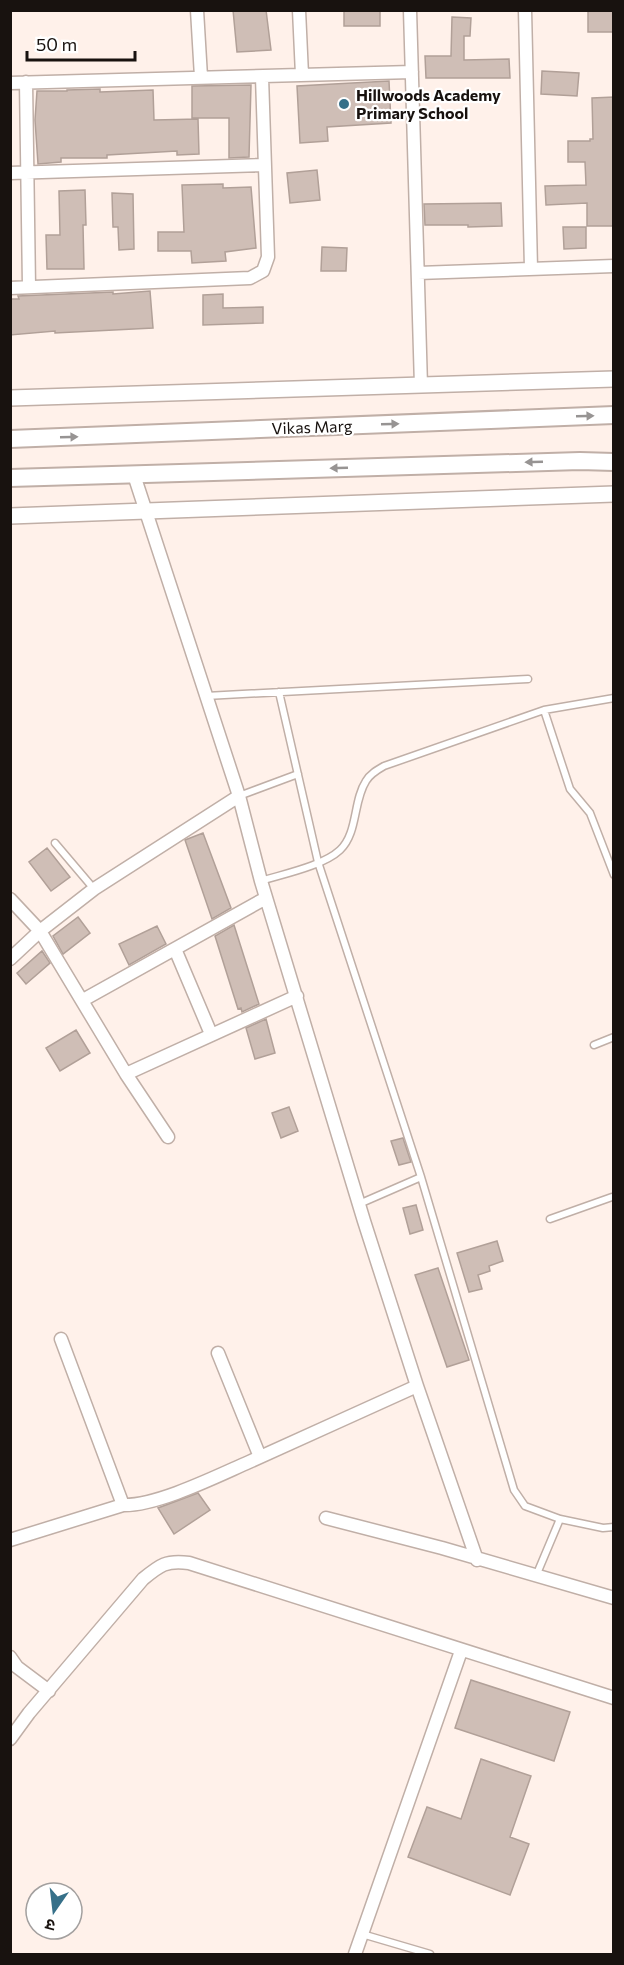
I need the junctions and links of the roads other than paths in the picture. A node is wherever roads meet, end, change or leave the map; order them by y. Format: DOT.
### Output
graph roads {
  1 [pos="197,10"];
  2 [pos="299,10"];
  3 [pos="410,10"];
  4 [pos="525,10"];
  5 [pos="412,72"];
  6 [pos="303,75"];
  7 [pos="262,76"];
  8 [pos="201,77"];
  9 [pos="26,82"];
  10 [pos="10,83"];
  11 [pos="264,165"];
  12 [pos="10,173"];
  13 [pos="27,173"];
  14 [pos="614,266"];
  15 [pos="531,269"];
  16 [pos="418,273"];
  17 [pos="29,287"];
  18 [pos="10,288"];
  19 [pos="614,379"];
  20 [pos="421,386"];
  21 [pos="10,398"];
  22 [pos="614,415"];
  23 [pos="10,439"];
  24 [pos="614,462"];
  25 [pos="134,475"];
  26 [pos="10,478"];
  27 [pos="614,494"];
  28 [pos="144,511"];
  29 [pos="10,516"];
  30 [pos="528,679"];
  31 [pos="279,692"];
  32 [pos="206,696"];
  33 [pos="614,698"];
  34 [pos="544,710"];
  35 [pos="298,774"];
  36 [pos="239,796"];
  37 [pos="55,843"];
  38 [pos="318,862"];
  39 [pos="614,875"];
  40 [pos="261,881"];
  41 [pos="94,889"];
  42 [pos="266,898"];
  43 [pos="10,899"];
  44 [pos="40,931"];
  45 [pos="175,949"];
  46 [pos="10,959"];
  47 [pos="297,996"];
  48 [pos="83,1000"];
  49 [pos="211,1034"];
  50 [pos="614,1037"];
  51 [pos="594,1045"];
  52 [pos="126,1074"];
  53 [pos="168,1137"];
  54 [pos="421,1177"];
  55 [pos="613,1197"];
  56 [pos="359,1204"];
  57 [pos="550,1219"];
  58 [pos="61,1339"];
  59 [pos="218,1353"];
  60 [pos="417,1386"];
  61 [pos="260,1457"];
  62 [pos="123,1505"];
  63 [pos="326,1518"];
  64 [pos="560,1519"];
  65 [pos="614,1527"];
  66 [pos="10,1540"];
  67 [pos="477,1560"];
  68 [pos="536,1576"];
  69 [pos="614,1598"];
  70 [pos="461,1651"];
  71 [pos="10,1657"];
  72 [pos="49,1691"];
  73 [pos="614,1698"];
  74 [pos="10,1739"];
  75 [pos="362,1934"];
  76 [pos="355,1954"];
  77 [pos="430,1954"];
  1 -- 8 [label="street"];
  2 -- 6 [label="street"];
  3 -- 5 [label="street"];
  4 -- 15 [label="street"];
  5 -- 6 [label="street"];
  5 -- 16 [label="street"];
  6 -- 7 [label="street"];
  7 -- 8 [label="street"];
  7 -- 11 [label="street"];
  8 -- 9 [label="street"];
  9 -- 10 [label="street"];
  9 -- 13 [label="street"];
  11 -- 13 [label="street"];
  11 -- 17 [label="street"];
  12 -- 13 [label="street"];
  13 -- 17 [label="street"];
  14 -- 15 [label="street"];
  15 -- 16 [label="street"];
  16 -- 20 [label="street"];
  17 -- 18 [label="street"];
  19 -- 20 [label="street"];
  20 -- 21 [label="street"];
  23 -- 22 [label="main road, Vikas Marg, one-way"];
  24 -- 25 [label="main road, one-way"];
  25 -- 26 [label="main road"];
  25 -- 28 [label="street"];
  27 -- 28 [label="street"];
  28 -- 29 [label="street"];
  28 -- 32 [label="street"];
  30 -- 31 [label="lane"];
  31 -- 32 [label="lane"];
  31 -- 35 [label="lane"];
  32 -- 36 [label="street"];
  33 -- 34 [label="lane"];
  34 -- 38 [label="lane"];
  34 -- 39 [label="lane"];
  35 -- 36 [label="lane"];
  35 -- 38 [label="lane"];
  36 -- 40 [label="street"];
  36 -- 41 [label="street"];
  37 -- 41 [label="lane"];
  38 -- 40 [label="lane"];
  38 -- 54 [label="lane"];
  40 -- 42 [label="street"];
  41 -- 44 [label="street"];
  42 -- 45 [label="street"];
  42 -- 47 [label="street"];
  43 -- 44 [label="street"];
  44 -- 46 [label="street"];
  44 -- 48 [label="street"];
  45 -- 48 [label="street"];
  45 -- 49 [label="street"];
  47 -- 49 [label="street"];
  47 -- 56 [label="street"];
  48 -- 52 [label="street"];
  49 -- 52 [label="street"];
  50 -- 51 [label="lane"];
  52 -- 53 [label="street"];
  54 -- 56 [label="lane"];
  54 -- 64 [label="lane"];
  55 -- 57 [label="lane"];
  56 -- 60 [label="street"];
  58 -- 62 [label="street"];
  59 -- 61 [label="street"];
  60 -- 61 [label="street"];
  60 -- 67 [label="street"];
  61 -- 62 [label="street"];
  62 -- 66 [label="street"];
  63 -- 67 [label="street"];
  64 -- 65 [label="lane"];
  64 -- 68 [label="lane"];
  67 -- 68 [label="street"];
  68 -- 69 [label="street"];
  70 -- 72 [label="street"];
  70 -- 73 [label="street"];
  70 -- 75 [label="street"];
  71 -- 72 [label="street"];
  72 -- 74 [label="street"];
  75 -- 76 [label="street"];
  75 -- 77 [label="lane"];
}
